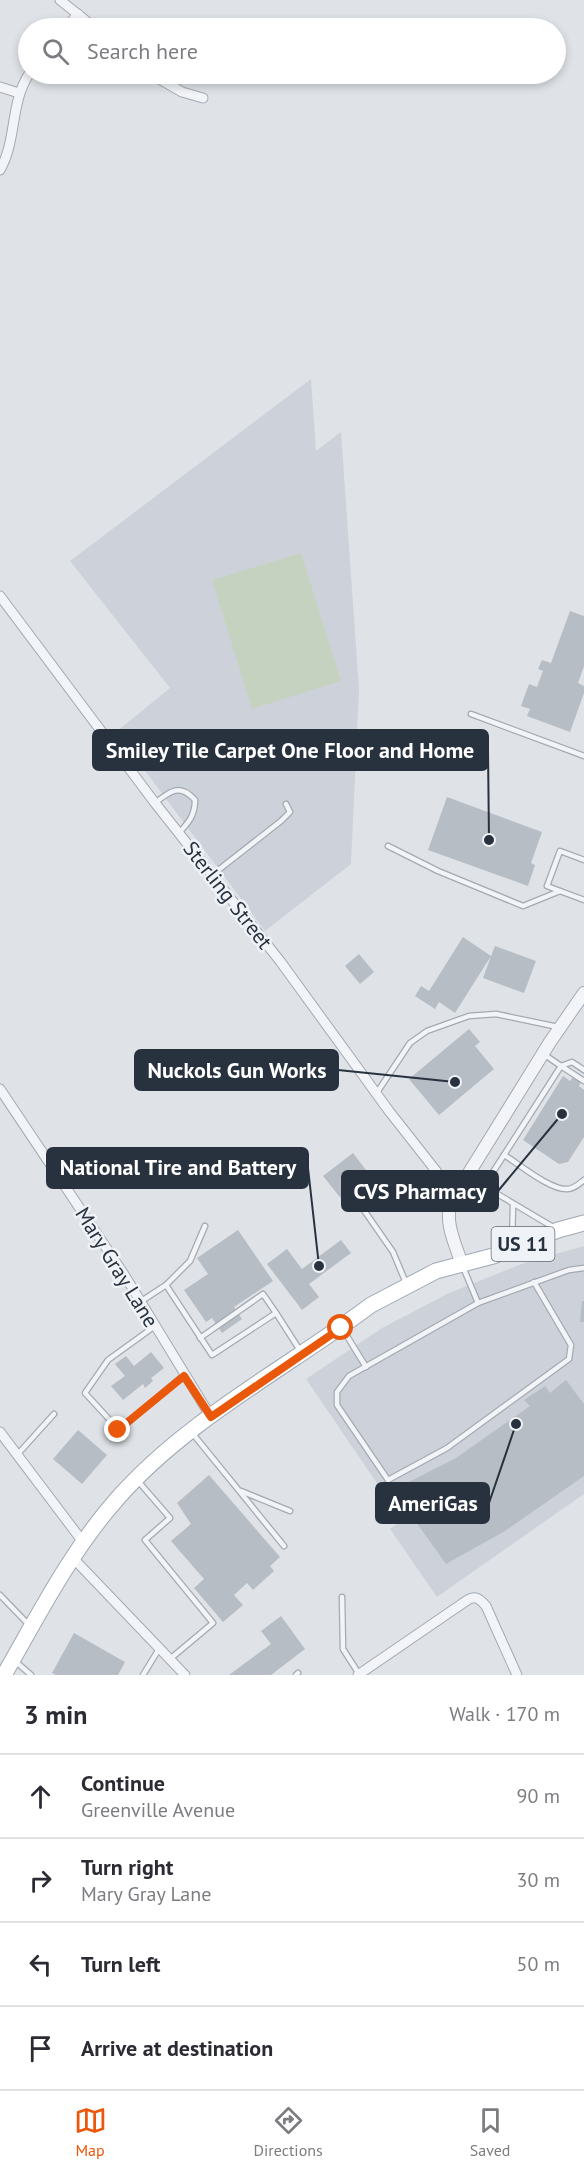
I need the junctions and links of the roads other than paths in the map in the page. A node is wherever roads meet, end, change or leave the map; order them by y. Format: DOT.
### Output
graph roads {
  1 [pos="60,0"];
  2 [pos="78,14"];
  3 [pos="75,18"];
  4 [pos="83,18"];
  5 [pos="24,84"];
  6 [pos="168,84"];
  7 [pos="0,87"];
  8 [pos="19,93"];
  9 [pos="203,98"];
  10 [pos="0,170"];
  11 [pos="0,596"];
  12 [pos="471,714"];
  13 [pos="584,756"];
  14 [pos="155,803"];
  15 [pos="286,804"];
  16 [pos="179,833"];
  17 [pos="388,846"];
  18 [pos="584,860"];
  19 [pos="212,875"];
  20 [pos="560,891"];
  21 [pos="584,900"];
  22 [pos="584,993"];
  23 [pos="560,1027"];
  24 [pos="542,1053"];
  25 [pos="561,1066"];
  26 [pos="584,1070"];
  27 [pos="584,1081"];
  28 [pos="0,1089"];
  29 [pos="376,1094"];
  30 [pos="504,1155"];
  31 [pos="584,1180"];
  32 [pos="454,1195"];
  33 [pos="513,1205"];
  34 [pos="361,1206"];
  35 [pos="584,1223"];
  36 [pos="205,1226"];
  37 [pos="558,1230"];
  38 [pos="512,1249"];
  39 [pos="462,1265"];
  40 [pos="584,1268"];
  41 [pos="534,1282"];
  42 [pos="166,1285"];
  43 [pos="407,1286"];
  44 [pos="140,1302"];
  45 [pos="478,1303"];
  46 [pos="276,1313"];
  47 [pos="155,1326"];
  48 [pos="341,1328"];
  49 [pos="200,1338"];
  50 [pos="303,1354"];
  51 [pos="366,1366"];
  52 [pos="184,1376"];
  53 [pos="54,1414"];
  54 [pos="211,1417"];
  55 [pos="0,1432"];
  56 [pos="191,1432"];
  57 [pos="16,1455"];
  58 [pos="136,1479"];
  59 [pos="239,1490"];
  60 [pos="290,1511"];
  61 [pos="83,1542"];
  62 [pos="285,1546"];
  63 [pos="73,1558"];
  64 [pos="0,1595"];
  65 [pos="342,1597"];
  66 [pos="31,1627"];
  67 [pos="159,1648"];
  68 [pos="13,1659"];
  69 [pos="170,1659"];
  70 [pos="359,1674"];
  71 [pos="2,1675"];
  72 [pos="31,1675"];
  73 [pos="143,1675"];
  74 [pos="185,1675"];
  75 [pos="518,1675"];
  1 -- 2 [label="street"];
  2 -- 3 [label="street"];
  2 -- 4 [label="street"];
  5 -- 8 [label="street"];
  6 -- 9 [label="street"];
  7 -- 8 [label="street"];
  8 -- 10 [label="street"];
  11 -- 14 [label="street, Sterling Street"];
  12 -- 13 [label="lane"];
  14 -- 16 [label="street, Sterling Street"];
  14 -- 16 [label="lane"];
  15 -- 19 [label="lane"];
  16 -- 19 [label="street, Sterling Street"];
  17 -- 20 [label="lane"];
  18 -- 20 [label="lane"];
  19 -- 29 [label="street, Sterling Street"];
  20 -- 21 [label="lane"];
  22 -- 23 [label="street"];
  23 -- 24 [label="street"];
  23 -- 29 [label="lane"];
  24 -- 25 [label="lane"];
  24 -- 32 [label="street"];
  25 -- 26 [label="lane"];
  25 -- 27 [label="lane"];
  25 -- 30 [label="lane"];
  28 -- 44 [label="street, Mary Gray Lane"];
  29 -- 32 [label="street, Sterling Street"];
  30 -- 31 [label="lane"];
  30 -- 33 [label="lane"];
  32 -- 39 [label="street"];
  33 -- 37 [label="lane"];
  33 -- 38 [label="lane"];
  34 -- 43 [label="lane"];
  35 -- 37 [label="main road, US 11"];
  36 -- 42 [label="lane"];
  37 -- 38 [label="main road, US 11"];
  38 -- 39 [label="main road, US 11"];
  39 -- 43 [label="main road, US 11"];
  39 -- 45 [label="lane"];
  40 -- 41 [label="lane"];
  41 -- 45 [label="lane"];
  41 -- 51 [label="lane"];
  42 -- 44 [label="lane"];
  42 -- 49 [label="lane"];
  43 -- 48 [label="main road, US 11"];
  44 -- 47 [label="street, Mary Gray Lane"];
  45 -- 51 [label="lane"];
  46 -- 49 [label="lane"];
  46 -- 49 [label="lane"];
  46 -- 50 [label="lane"];
  47 -- 52 [label="street, Mary Gray Lane"];
  47 -- 52 [label="lane"];
  48 -- 50 [label="main road, US 11"];
  48 -- 51 [label="lane"];
  50 -- 54 [label="main road, US 11"];
  52 -- 54 [label="street, Mary Gray Lane"];
  53 -- 57 [label="lane"];
  54 -- 56 [label="main road, US 11"];
  55 -- 57 [label="street"];
  56 -- 58 [label="main road, US 11"];
  56 -- 59 [label="lane"];
  57 -- 61 [label="street"];
  58 -- 61 [label="main road, US 11"];
  58 -- 69 [label="lane"];
  59 -- 60 [label="lane"];
  59 -- 62 [label="lane"];
  61 -- 63 [label="main road, US 11"];
  63 -- 66 [label="main road, US 11"];
  63 -- 67 [label="street"];
  64 -- 66 [label="lane"];
  65 -- 70 [label="lane"];
  66 -- 68 [label="main road, US 11"];
  67 -- 69 [label="street"];
  67 -- 73 [label="lane"];
  68 -- 71 [label="main road, US 11"];
  68 -- 72 [label="lane"];
  69 -- 74 [label="street"];
  70 -- 75 [label="street"];
}
